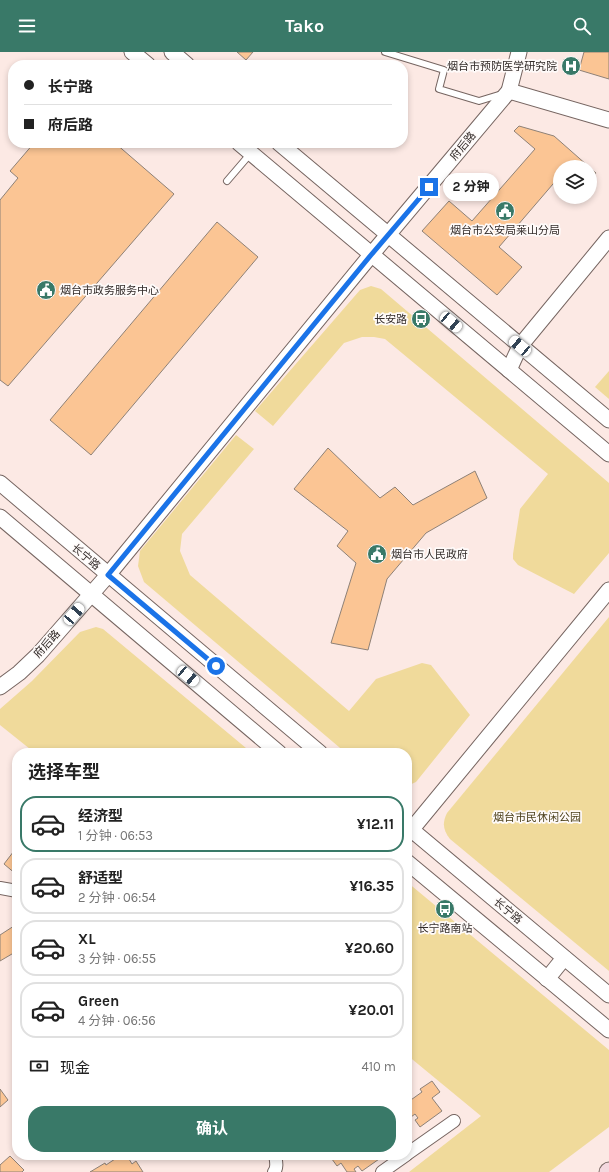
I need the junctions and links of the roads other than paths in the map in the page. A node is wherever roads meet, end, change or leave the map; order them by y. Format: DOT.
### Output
graph roads {
  1 [pos="132,52"];
  2 [pos="172,52"];
  3 [pos="385,52"];
  4 [pos="519,52"];
  5 [pos="142,60"];
  6 [pos="181,60"];
  7 [pos="509,91"];
  8 [pos="609,120"];
  9 [pos="245,148"];
  10 [pos="285,148"];
  11 [pos="251,153"];
  12 [pos="227,181"];
  13 [pos="388,235"];
  14 [pos="609,238"];
  15 [pos="371,255"];
  16 [pos="520,346"];
  17 [pos="508,370"];
  18 [pos="609,420"];
  19 [pos="609,454"];
  20 [pos="0,483"];
  21 [pos="0,517"];
  22 [pos="108,575"];
  23 [pos="609,590"];
  24 [pos="91,594"];
  25 [pos="0,687"];
  26 [pos="252,697"];
  27 [pos="236,716"];
  28 [pos="273,748"];
  29 [pos="314,748"];
  30 [pos="412,826"];
  31 [pos="412,834"];
  32 [pos="412,866"];
  33 [pos="0,888"];
  34 [pos="12,890"];
  35 [pos="564,958"];
  36 [pos="547,978"];
  37 [pos="609,995"];
  38 [pos="609,1030"];
  39 [pos="454,1121"];
  40 [pos="412,1151"];
  41 [pos="276,1160"];
  42 [pos="400,1160"];
  43 [pos="274,1172"];
  44 [pos="382,1172"];
  1 -- 5 [label="street"];
  2 -- 6 [label="street"];
  3 -- 7 [label="lane"];
  4 -- 7 [label="street, 府后路"];
  7 -- 8 [label="street"];
  7 -- 13 [label="street, 府后路"];
  9 -- 11 [label="street"];
  10 -- 13 [label="street"];
  11 -- 12 [label="lane"];
  11 -- 15 [label="street"];
  13 -- 15 [label="street, 府后路"];
  13 -- 16 [label="street"];
  14 -- 16 [label="street"];
  15 -- 17 [label="street"];
  15 -- 22 [label="street, 府后路"];
  16 -- 17 [label="street"];
  16 -- 18 [label="street"];
  17 -- 19 [label="street"];
  20 -- 22 [label="street, 长宁路"];
  21 -- 24 [label="street"];
  22 -- 24 [label="street, 府后路"];
  22 -- 26 [label="street, 长宁路"];
  23 -- 30 [label="street"];
  24 -- 25 [label="street, 府后路"];
  24 -- 27 [label="street"];
  26 -- 27 [label="street"];
  26 -- 29 [label="street, 长宁路"];
  27 -- 28 [label="street"];
  31 -- 35 [label="street, 长宁路"];
  32 -- 36 [label="street"];
  33 -- 34 [label="street"];
  35 -- 36 [label="street"];
  35 -- 37 [label="street, 长宁路"];
  36 -- 38 [label="street"];
  39 -- 40 [label="street"];
  41 -- 43 [label="street"];
  42 -- 44 [label="street"];
}
